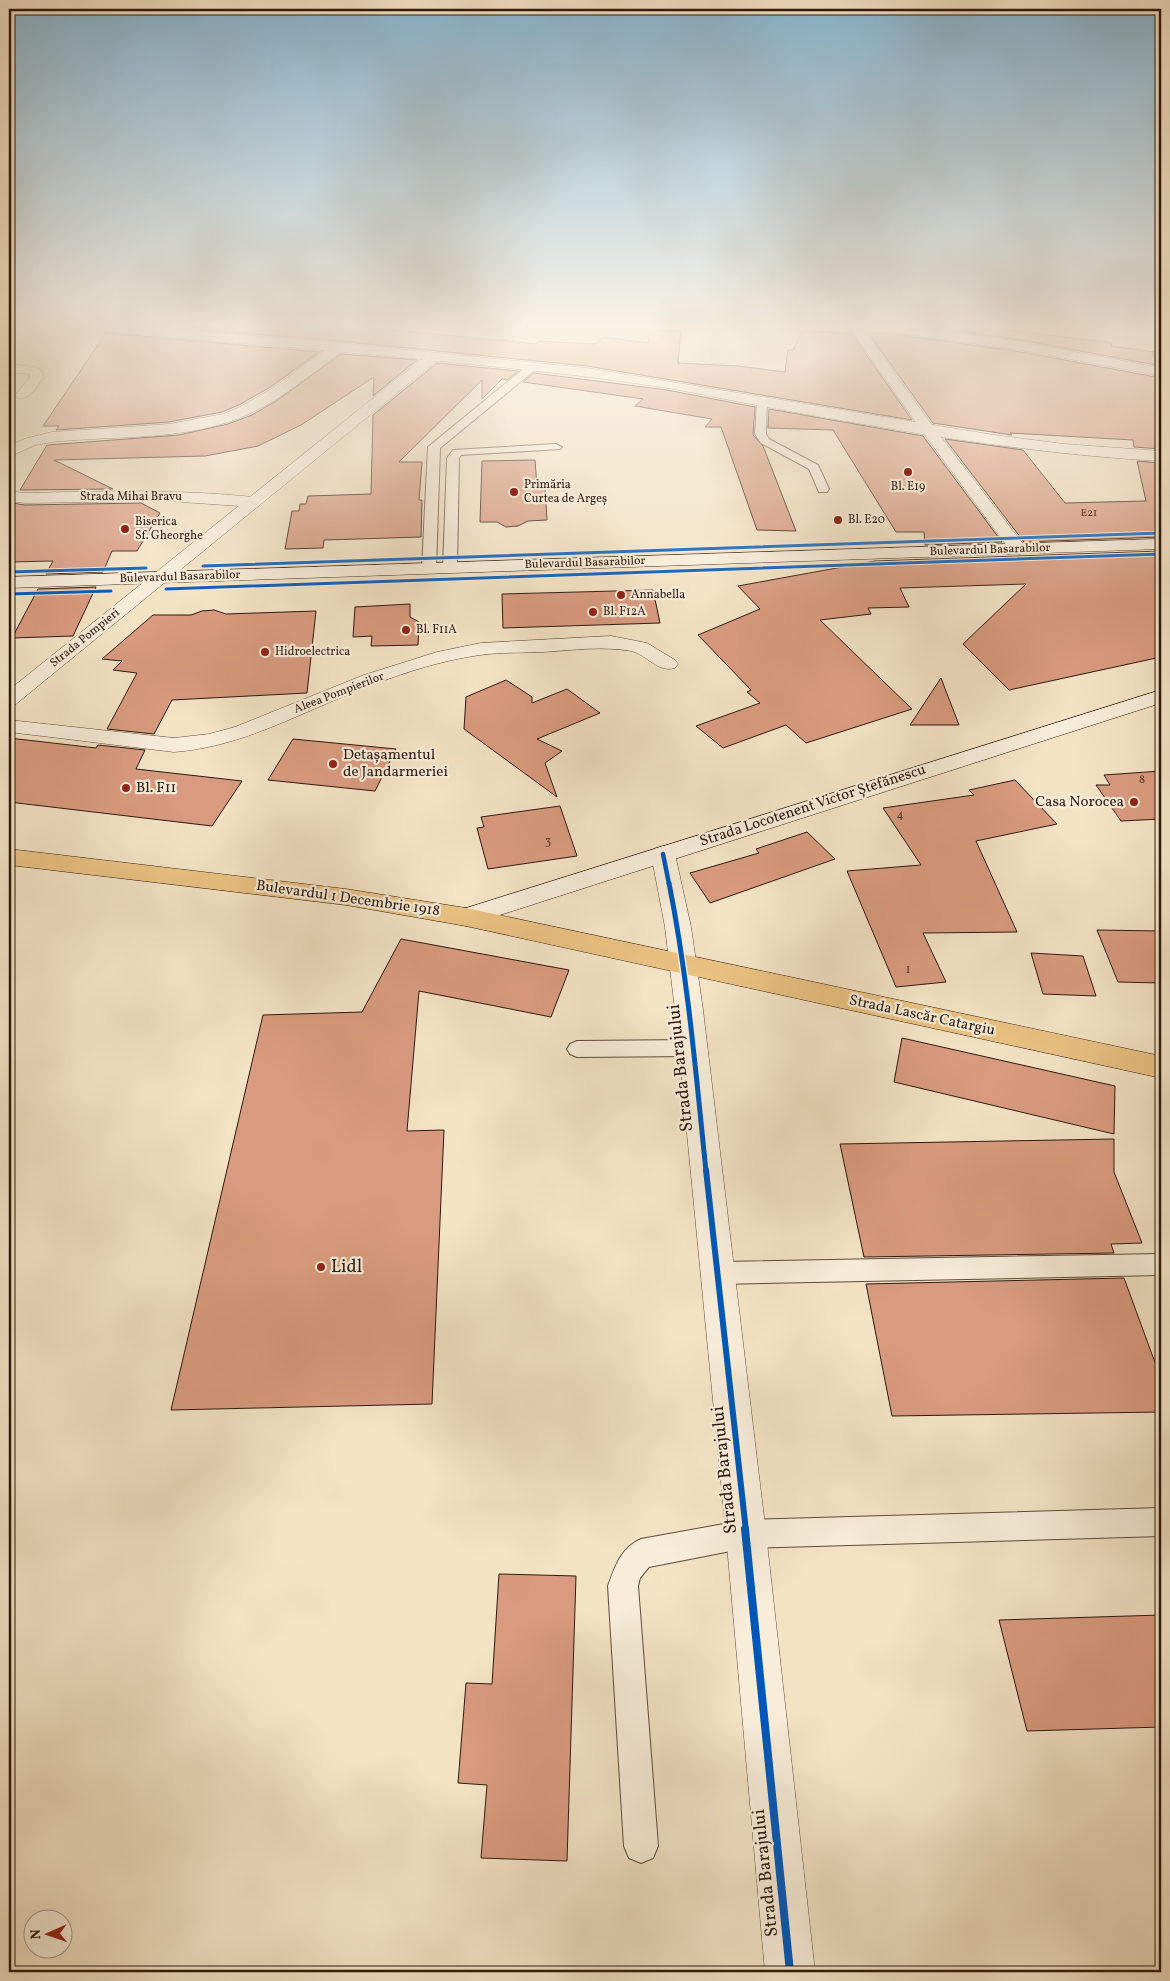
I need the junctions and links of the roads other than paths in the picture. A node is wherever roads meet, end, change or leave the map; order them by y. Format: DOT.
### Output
graph roads {
  1 [pos="220,419"];
  2 [pos="355,419"];
  3 [pos="469,419"];
  4 [pos="761,419"];
  5 [pos="862,419"];
  6 [pos="921,419"];
  7 [pos="929,431"];
  8 [pos="556,447"];
  9 [pos="9,452"];
  10 [pos="1161,456"];
  11 [pos="823,489"];
  12 [pos="9,496"];
  13 [pos="253,502"];
  14 [pos="1161,544"];
  15 [pos="1018,549"];
  16 [pos="429,568"];
  17 [pos="450,568"];
  18 [pos="162,577"];
  19 [pos="9,583"];
  20 [pos="668,664"];
  21 [pos="1161,696"];
  22 [pos="9,700"];
  23 [pos="9,726"];
  24 [pos="663,854"];
  25 [pos="9,858"];
  26 [pos="466,917"];
  27 [pos="684,965"];
  28 [pos="693,1048"];
  29 [pos="577,1049"];
  30 [pos="1161,1068"];
  31 [pos="1161,1264"];
  32 [pos="718,1274"];
  33 [pos="1161,1522"];
  34 [pos="746,1534"];
  35 [pos="641,1846"];
  36 [pos="790,1972"];
  1 -- 9 [label="street"];
  2 -- 13 [label="street"];
  3 -- 16 [label="lane"];
  4 -- 11 [label="lane"];
  5 -- 7 [label="street"];
  6 -- 7 [label="street"];
  7 -- 10 [label="street"];
  7 -- 15 [label="street"];
  8 -- 17 [label="lane"];
  12 -- 13 [label="street, Strada Mihai Bravu"];
  13 -- 18 [label="street"];
  14 -- 15 [label="street, Bulevardul Basarabilor"];
  15 -- 17 [label="street, Bulevardul Basarabilor"];
  16 -- 17 [label="street, Bulevardul Basarabilor"];
  16 -- 18 [label="street, Bulevardul Basarabilor"];
  18 -- 19 [label="street, Bulevardul Basarabilor"];
  18 -- 22 [label="street, Strada Pompieri"];
  20 -- 23 [label="street, Aleea Pompierilor"];
  21 -- 24 [label="street, Strada Locotenent Victor Ștefănescu"];
  24 -- 26 [label="street, Strada Locotenent Victor Ștefănescu"];
  24 -- 27 [label="street, Strada Barajului"];
  25 -- 26 [label="main road, Bulevardul 1 Decembrie 1918"];
  26 -- 27 [label="main road, Bulevardul 1 Decembrie 1918"];
  27 -- 28 [label="street, Strada Barajului"];
  27 -- 30 [label="main road, Strada Lascăr Catargiu"];
  28 -- 29 [label="lane"];
  28 -- 32 [label="street, Strada Barajului"];
  31 -- 32 [label="lane"];
  32 -- 34 [label="street, Strada Barajului"];
  33 -- 34 [label="lane"];
  34 -- 35 [label="lane"];
  34 -- 36 [label="street, Strada Barajului"];
}
